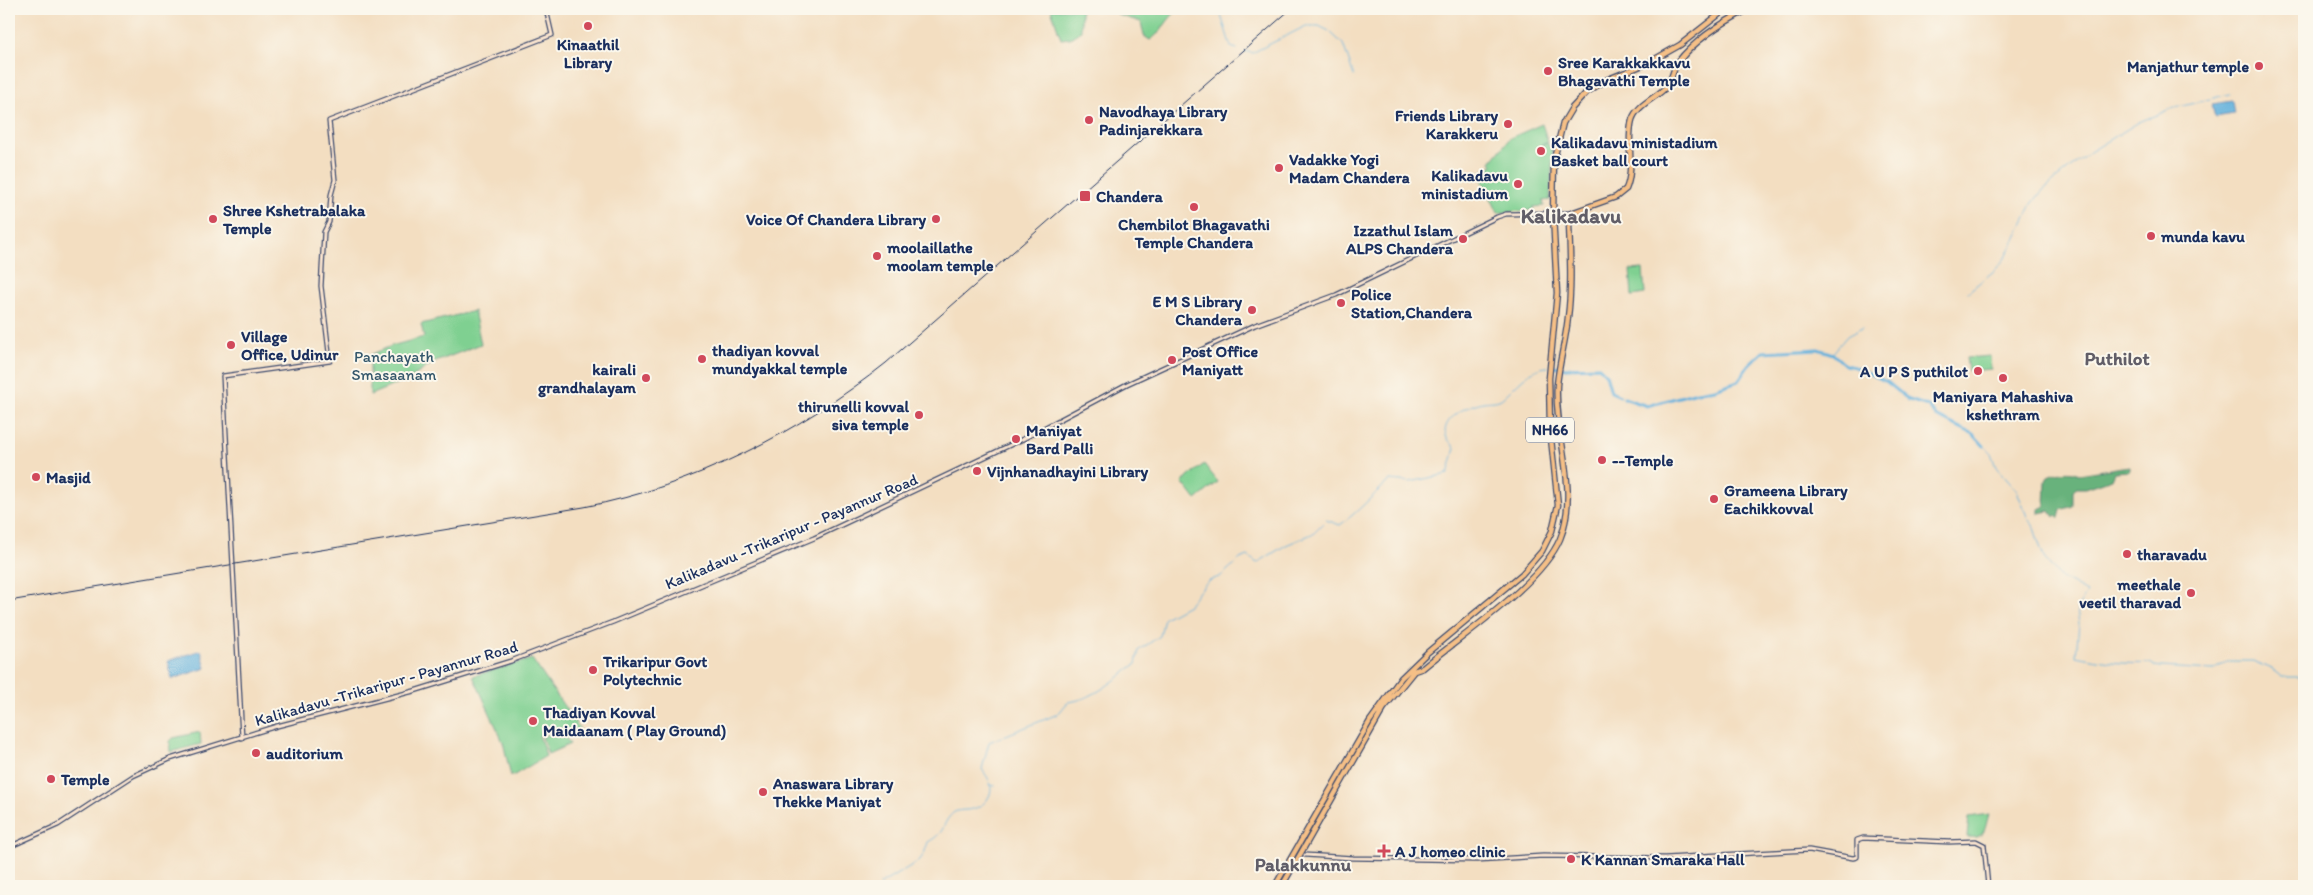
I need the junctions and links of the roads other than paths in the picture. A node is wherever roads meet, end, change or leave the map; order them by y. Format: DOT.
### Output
graph roads {
  1 [pos="546,9"];
  2 [pos="1726,9"];
  3 [pos="1749,9"];
  4 [pos="1571,213"];
  5 [pos="1553,214"];
  6 [pos="242,738"];
  7 [pos="1301,846"];
  8 [pos="9,848"];
  9 [pos="1304,855"];
  10 [pos="1275,886"];
  11 [pos="1282,886"];
  12 [pos="1988,886"];
  1 -- 6 [label="main road"];
  2 -- 5 [label="highway, NH66"];
  3 -- 4 [label="highway"];
  4 -- 5 [label="main road, Kalikadavu -Trikaripur - Payannur Road"];
  4 -- 7 [label="highway, NH66"];
  5 -- 6 [label="main road, Kalikadavu -Trikaripur - Payannur Road"];
  5 -- 7 [label="highway, NH66"];
  6 -- 8 [label="main road, Kalikadavu -Trikaripur - Payannur Road"];
  7 -- 10 [label="highway, NH66"];
  7 -- 11 [label="highway, NH66"];
  9 -- 12 [label="main road"];
}
